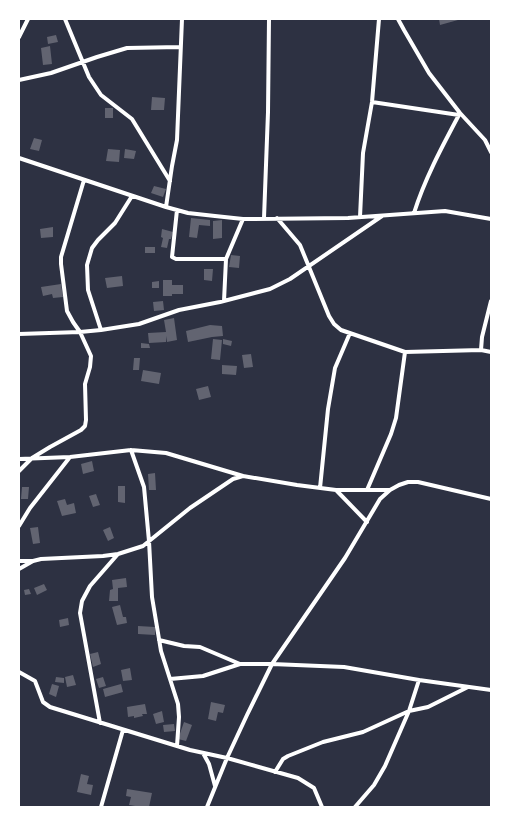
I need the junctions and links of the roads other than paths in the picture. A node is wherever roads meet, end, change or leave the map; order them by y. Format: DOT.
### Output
graph roads {
  1 [pos="28,19"];
  2 [pos="65,19"];
  3 [pos="182,19"];
  4 [pos="269,19"];
  5 [pos="379,19"];
  6 [pos="398,19"];
  7 [pos="19,37"];
  8 [pos="180,48"];
  9 [pos="83,62"];
  10 [pos="19,80"];
  11 [pos="372,102"];
  12 [pos="460,114"];
  13 [pos="491,152"];
  14 [pos="19,158"];
  15 [pos="84,180"];
  16 [pos="170,181"];
  17 [pos="132,196"];
  18 [pos="166,207"];
  19 [pos="177,210"];
  20 [pos="414,214"];
  21 [pos="382,216"];
  22 [pos="360,217"];
  23 [pos="264,218"];
  24 [pos="277,218"];
  25 [pos="243,219"];
  26 [pos="491,219"];
  27 [pos="226,259"];
  28 [pos="309,267"];
  29 [pos="224,301"];
  30 [pos="491,301"];
  31 [pos="101,330"];
  32 [pos="80,332"];
  33 [pos="350,333"];
  34 [pos="19,334"];
  35 [pos="482,350"];
  36 [pos="405,352"];
  37 [pos="491,352"];
  38 [pos="131,450"];
  39 [pos="70,457"];
  40 [pos="32,458"];
  41 [pos="19,459"];
  42 [pos="19,471"];
  43 [pos="243,476"];
  44 [pos="320,488"];
  45 [pos="336,490"];
  46 [pos="367,490"];
  47 [pos="390,490"];
  48 [pos="491,499"];
  49 [pos="367,522"];
  50 [pos="19,526"];
  51 [pos="149,541"];
  52 [pos="118,554"];
  53 [pos="19,561"];
  54 [pos="33,561"];
  55 [pos="19,569"];
  56 [pos="159,640"];
  57 [pos="240,664"];
  58 [pos="272,664"];
  59 [pos="19,672"];
  60 [pos="170,679"];
  61 [pos="419,680"];
  62 [pos="468,686"];
  63 [pos="491,690"];
  64 [pos="409,711"];
  65 [pos="100,723"];
  66 [pos="123,730"];
  67 [pos="176,746"];
  68 [pos="203,753"];
  69 [pos="227,758"];
  70 [pos="275,772"];
  71 [pos="215,786"];
  72 [pos="101,807"];
  73 [pos="207,807"];
  74 [pos="322,807"];
  75 [pos="355,807"];
  1 -- 7 [label="street"];
  2 -- 9 [label="street"];
  3 -- 8 [label="street"];
  4 -- 23 [label="street"];
  5 -- 11 [label="street"];
  6 -- 12 [label="street"];
  8 -- 9 [label="street"];
  8 -- 16 [label="street"];
  9 -- 10 [label="street"];
  9 -- 16 [label="street"];
  11 -- 12 [label="street"];
  11 -- 22 [label="street"];
  12 -- 13 [label="street"];
  12 -- 20 [label="street"];
  14 -- 15 [label="street"];
  15 -- 17 [label="street"];
  15 -- 32 [label="street"];
  16 -- 18 [label="street"];
  17 -- 18 [label="street"];
  17 -- 31 [label="street"];
  18 -- 19 [label="street"];
  19 -- 25 [label="street"];
  19 -- 27 [label="street"];
  20 -- 21 [label="street"];
  20 -- 26 [label="street"];
  21 -- 22 [label="street"];
  21 -- 28 [label="street"];
  22 -- 24 [label="street"];
  23 -- 24 [label="street"];
  23 -- 25 [label="street"];
  24 -- 28 [label="street"];
  25 -- 27 [label="street"];
  27 -- 29 [label="street"];
  28 -- 29 [label="street"];
  28 -- 33 [label="street"];
  29 -- 31 [label="street"];
  30 -- 35 [label="street"];
  31 -- 32 [label="street"];
  32 -- 34 [label="street"];
  32 -- 40 [label="street"];
  33 -- 36 [label="street"];
  33 -- 44 [label="street"];
  35 -- 36 [label="street"];
  35 -- 37 [label="street"];
  36 -- 46 [label="street"];
  38 -- 39 [label="street"];
  38 -- 43 [label="street"];
  38 -- 51 [label="street"];
  39 -- 40 [label="street"];
  39 -- 50 [label="street"];
  40 -- 41 [label="street"];
  40 -- 42 [label="street"];
  43 -- 44 [label="street"];
  43 -- 51 [label="street"];
  44 -- 45 [label="street"];
  45 -- 46 [label="street"];
  45 -- 49 [label="street"];
  46 -- 47 [label="street"];
  47 -- 48 [label="street"];
  47 -- 49 [label="street"];
  49 -- 58 [label="street"];
  51 -- 52 [label="street"];
  51 -- 56 [label="street"];
  52 -- 54 [label="street"];
  52 -- 65 [label="street"];
  53 -- 54 [label="street"];
  54 -- 55 [label="street"];
  56 -- 57 [label="street"];
  56 -- 60 [label="street"];
  57 -- 58 [label="street"];
  57 -- 60 [label="street"];
  58 -- 61 [label="street"];
  58 -- 69 [label="street"];
  59 -- 65 [label="street"];
  60 -- 67 [label="street"];
  61 -- 62 [label="street"];
  61 -- 64 [label="street"];
  62 -- 63 [label="street"];
  62 -- 64 [label="street"];
  64 -- 70 [label="street"];
  64 -- 75 [label="street"];
  65 -- 66 [label="street"];
  66 -- 67 [label="street"];
  66 -- 72 [label="street"];
  67 -- 68 [label="street"];
  68 -- 69 [label="street"];
  68 -- 71 [label="street"];
  69 -- 70 [label="street"];
  69 -- 71 [label="street"];
  70 -- 74 [label="street"];
  71 -- 73 [label="street"];
}
